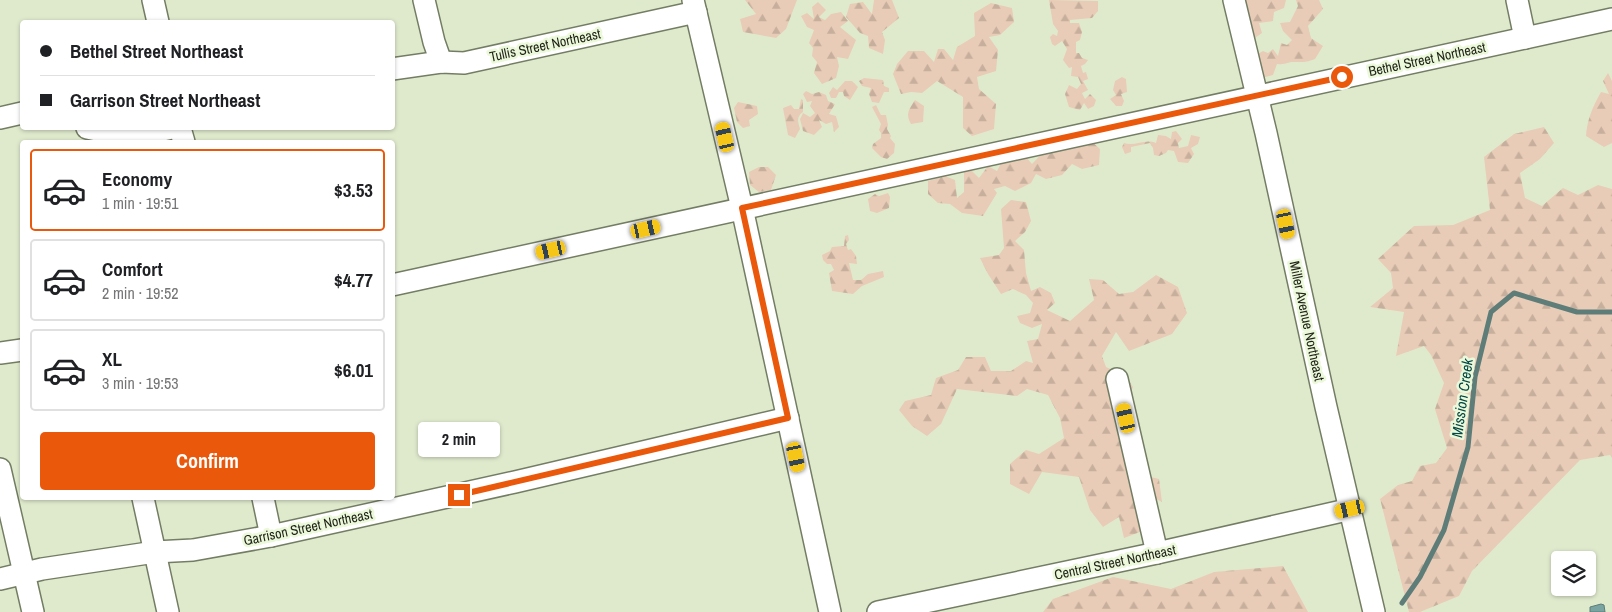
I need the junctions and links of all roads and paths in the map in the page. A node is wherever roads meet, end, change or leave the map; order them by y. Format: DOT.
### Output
graph roads {
  1 [pos="153,0"];
  2 [pos="424,0"];
  3 [pos="1234,0"];
  4 [pos="1517,0"];
  5 [pos="695,6"];
  6 [pos="1612,19"];
  7 [pos="158,20"];
  8 [pos="1525,38"];
  9 [pos="441,62"];
  10 [pos="395,69"];
  11 [pos="1256,96"];
  12 [pos="20,113"];
  13 [pos="0,118"];
  14 [pos="97,130"];
  15 [pos="163,130"];
  16 [pos="742,208"];
  17 [pos="395,284"];
  18 [pos="20,350"];
  19 [pos="0,353"];
  20 [pos="1117,379"];
  21 [pos="788,418"];
  22 [pos="0,469"];
  23 [pos="143,500"];
  24 [pos="263,500"];
  25 [pos="1350,509"];
  26 [pos="271,536"];
  27 [pos="155,552"];
  28 [pos="1157,553"];
  29 [pos="24,573"];
  30 [pos="0,579"];
  31 [pos="33,612"];
  32 [pos="168,612"];
  33 [pos="830,612"];
  34 [pos="878,612"];
  35 [pos="1374,612"];
  1 -- 7 [label="street"];
  2 -- 9 [label="street"];
  3 -- 11 [label="street, Miller Avenue Northeast"];
  4 -- 8 [label="street"];
  5 -- 9 [label="street, Tullis Street Northeast"];
  5 -- 16 [label="street"];
  6 -- 8 [label="street, Bethel Street Northeast"];
  8 -- 11 [label="street, Bethel Street Northeast"];
  9 -- 10 [label="street, Tullis Street Northeast"];
  11 -- 16 [label="street, Bethel Street Northeast"];
  11 -- 25 [label="street, Miller Avenue Northeast"];
  12 -- 13 [label="street"];
  14 -- 15 [label="street"];
  16 -- 17 [label="street, Bethel Street Northeast"];
  16 -- 21 [label="street"];
  18 -- 19 [label="street"];
  20 -- 28 [label="street"];
  21 -- 26 [label="street, Garrison Street Northeast"];
  21 -- 33 [label="street"];
  22 -- 29 [label="street"];
  23 -- 27 [label="street"];
  24 -- 26 [label="street"];
  25 -- 28 [label="street, Central Street Northeast"];
  25 -- 35 [label="street, Miller Avenue Northeast"];
  26 -- 27 [label="street, Garrison Street Northeast"];
  27 -- 29 [label="street, Garrison Street Northeast"];
  27 -- 32 [label="street"];
  28 -- 34 [label="street, Central Street Northeast"];
  29 -- 30 [label="street, Garrison Street Northeast"];
  29 -- 31 [label="street"];
}
